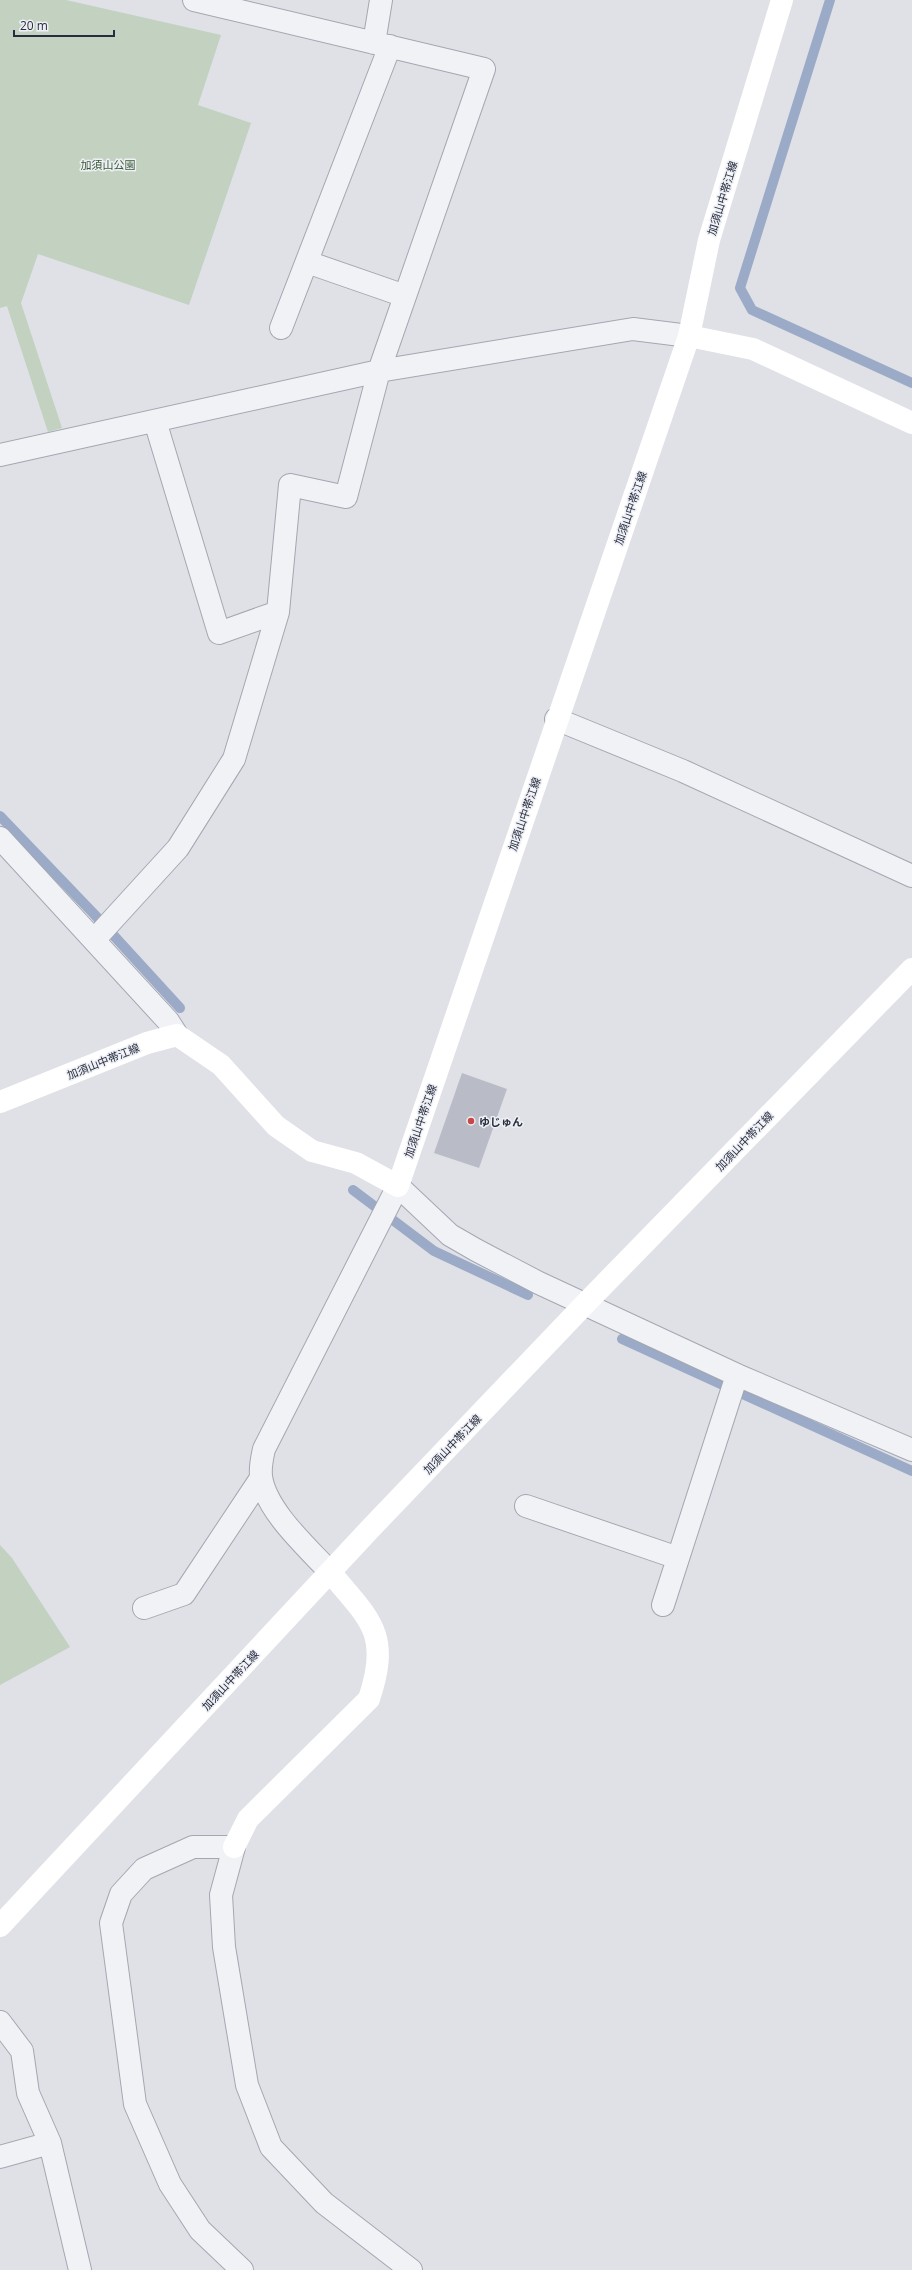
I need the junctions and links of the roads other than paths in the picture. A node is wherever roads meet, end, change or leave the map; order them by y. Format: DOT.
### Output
graph roads {
  1 [pos="194,0"];
  2 [pos="381,0"];
  3 [pos="782,0"];
  4 [pos="382,44"];
  5 [pos="307,262"];
  6 [pos="405,296"];
  7 [pos="281,328"];
  8 [pos="689,336"];
  9 [pos="378,371"];
  10 [pos="154,421"];
  11 [pos="912,423"];
  12 [pos="0,455"];
  13 [pos="278,612"];
  14 [pos="556,719"];
  15 [pos="0,838"];
  16 [pos="912,876"];
  17 [pos="103,931"];
  18 [pos="912,969"];
  19 [pos="177,1035"];
  20 [pos="0,1102"];
  21 [pos="389,1202"];
  22 [pos="585,1304"];
  23 [pos="734,1385"];
  24 [pos="912,1450"];
  25 [pos="261,1478"];
  26 [pos="526,1506"];
  27 [pos="678,1558"];
  28 [pos="330,1572"];
  29 [pos="663,1605"];
  30 [pos="144,1608"];
  31 [pos="234,1848"];
  32 [pos="0,1926"];
  33 [pos="1,2023"];
  34 [pos="50,2143"];
  35 [pos="0,2157"];
  36 [pos="80,2270"];
  37 [pos="242,2270"];
  38 [pos="411,2270"];
  1 -- 4 [label="street"];
  2 -- 4 [label="street"];
  3 -- 8 [label="main road, 加須山中帯江線"];
  4 -- 5 [label="street"];
  4 -- 6 [label="street"];
  5 -- 6 [label="street"];
  5 -- 7 [label="street"];
  6 -- 9 [label="street"];
  8 -- 9 [label="street"];
  8 -- 11 [label="main road"];
  8 -- 14 [label="main road, 加須山中帯江線"];
  9 -- 10 [label="street"];
  9 -- 13 [label="street"];
  10 -- 12 [label="street"];
  10 -- 13 [label="street"];
  13 -- 17 [label="street"];
  14 -- 16 [label="street"];
  14 -- 21 [label="main road, 加須山中帯江線"];
  15 -- 17 [label="street"];
  17 -- 19 [label="street"];
  18 -- 22 [label="main road, 加須山中帯江線"];
  19 -- 20 [label="main road, 加須山中帯江線"];
  19 -- 21 [label="main road"];
  21 -- 22 [label="street"];
  21 -- 25 [label="street"];
  22 -- 23 [label="street"];
  22 -- 28 [label="main road, 加須山中帯江線"];
  23 -- 24 [label="street"];
  23 -- 27 [label="street"];
  25 -- 28 [label="street"];
  25 -- 30 [label="street"];
  26 -- 27 [label="street"];
  27 -- 29 [label="street"];
  28 -- 31 [label="main road"];
  28 -- 32 [label="main road, 加須山中帯江線"];
  31 -- 37 [label="street"];
  31 -- 38 [label="street"];
  33 -- 34 [label="street"];
  34 -- 35 [label="street"];
  34 -- 36 [label="street"];
}
